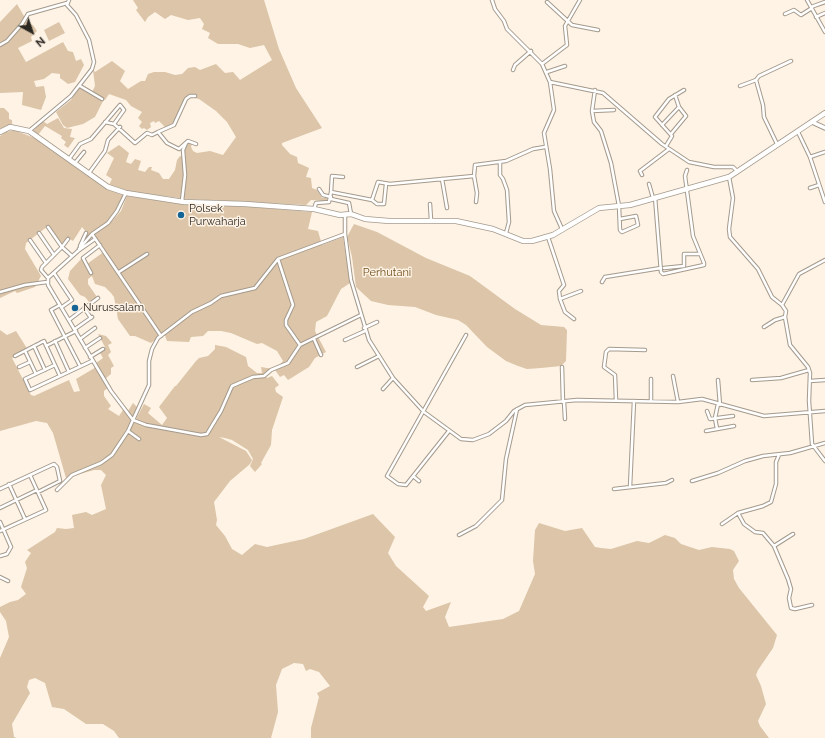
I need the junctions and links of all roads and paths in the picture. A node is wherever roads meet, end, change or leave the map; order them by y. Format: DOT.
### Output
graph roads {
  1 [pos="492,0"];
  2 [pos="580,0"];
  3 [pos="807,0"];
  4 [pos="68,1"];
  5 [pos="547,2"];
  6 [pos="825,2"];
  7 [pos="812,8"];
  8 [pos="785,14"];
  9 [pos="825,14"];
  10 [pos="816,17"];
  11 [pos="567,21"];
  12 [pos="598,30"];
  13 [pos="825,32"];
  14 [pos="0,45"];
  15 [pos="531,51"];
  16 [pos="791,61"];
  17 [pos="542,64"];
  18 [pos="565,66"];
  19 [pos="512,70"];
  20 [pos="547,72"];
  21 [pos="756,80"];
  22 [pos="550,82"];
  23 [pos="80,86"];
  24 [pos="740,86"];
  25 [pos="595,90"];
  26 [pos="684,90"];
  27 [pos="675,95"];
  28 [pos="195,96"];
  29 [pos="102,99"];
  30 [pos="679,107"];
  31 [pos="592,110"];
  32 [pos="614,110"];
  33 [pos="825,113"];
  34 [pos="105,122"];
  35 [pos="812,122"];
  36 [pos="114,124"];
  37 [pos="662,125"];
  38 [pos="120,127"];
  39 [pos="825,128"];
  40 [pos="29,131"];
  41 [pos="798,131"];
  42 [pos="0,132"];
  43 [pos="158,132"];
  44 [pos="670,134"];
  45 [pos="188,141"];
  46 [pos="196,144"];
  47 [pos="778,144"];
  48 [pos="666,146"];
  49 [pos="546,147"];
  50 [pos="669,149"];
  51 [pos="84,152"];
  52 [pos="825,152"];
  53 [pos="810,157"];
  54 [pos="69,159"];
  55 [pos="500,162"];
  56 [pos="75,163"];
  57 [pos="687,170"];
  58 [pos="737,171"];
  59 [pos="88,173"];
  60 [pos="642,175"];
  61 [pos="474,176"];
  62 [pos="729,176"];
  63 [pos="343,177"];
  64 [pos="442,179"];
  65 [pos="386,184"];
  66 [pos="649,184"];
  67 [pos="819,185"];
  68 [pos="810,188"];
  69 [pos="319,189"];
  70 [pos="687,189"];
  71 [pos="331,192"];
  72 [pos="126,193"];
  73 [pos="331,198"];
  74 [pos="654,198"];
  75 [pos="372,200"];
  76 [pos="182,202"];
  77 [pos="476,202"];
  78 [pos="825,202"];
  79 [pos="430,204"];
  80 [pos="619,206"];
  81 [pos="447,208"];
  82 [pos="314,209"];
  83 [pos="345,214"];
  84 [pos="350,214"];
  85 [pos="620,219"];
  86 [pos="431,221"];
  87 [pos="48,227"];
  88 [pos="562,230"];
  89 [pos="39,233"];
  90 [pos="86,233"];
  91 [pos="506,233"];
  92 [pos="92,234"];
  93 [pos="345,234"];
  94 [pos="548,237"];
  95 [pos="68,239"];
  96 [pos="95,239"];
  97 [pos="30,240"];
  98 [pos="100,245"];
  99 [pos="62,247"];
  100 [pos="78,251"];
  101 [pos="147,254"];
  102 [pos="700,254"];
  103 [pos="54,255"];
  104 [pos="72,256"];
  105 [pos="278,259"];
  106 [pos="825,260"];
  107 [pos="46,263"];
  108 [pos="661,268"];
  109 [pos="664,268"];
  110 [pos="119,272"];
  111 [pos="54,273"];
  112 [pos="91,273"];
  113 [pos="47,280"];
  114 [pos="602,282"];
  115 [pos="581,291"];
  116 [pos="0,292"];
  117 [pos="98,298"];
  118 [pos="560,299"];
  119 [pos="782,305"];
  120 [pos="61,306"];
  121 [pos="84,308"];
  122 [pos="360,315"];
  123 [pos="785,317"];
  124 [pos="574,319"];
  125 [pos="69,320"];
  126 [pos="377,322"];
  127 [pos="764,327"];
  128 [pos="95,328"];
  129 [pos="364,329"];
  130 [pos="75,330"];
  131 [pos="466,335"];
  132 [pos="66,336"];
  133 [pos="161,336"];
  134 [pos="100,338"];
  135 [pos="80,339"];
  136 [pos="314,339"];
  137 [pos="345,340"];
  138 [pos="55,341"];
  139 [pos="300,345"];
  140 [pos="34,346"];
  141 [pos="46,346"];
  142 [pos="85,348"];
  143 [pos="102,349"];
  144 [pos="646,350"];
  145 [pos="25,351"];
  146 [pos="321,354"];
  147 [pos="14,356"];
  148 [pos="379,356"];
  149 [pos="90,357"];
  150 [pos="92,361"];
  151 [pos="30,362"];
  152 [pos="55,365"];
  153 [pos="80,366"];
  154 [pos="357,367"];
  155 [pos="562,367"];
  156 [pos="19,368"];
  157 [pos="45,370"];
  158 [pos="809,370"];
  159 [pos="69,372"];
  160 [pos="36,374"];
  161 [pos="60,376"];
  162 [pos="673,376"];
  163 [pos="393,378"];
  164 [pos="651,379"];
  165 [pos="718,380"];
  166 [pos="752,380"];
  167 [pos="825,380"];
  168 [pos="810,381"];
  169 [pos="383,389"];
  170 [pos="616,400"];
  171 [pos="651,400"];
  172 [pos="634,401"];
  173 [pos="564,402"];
  174 [pos="678,402"];
  175 [pos="719,405"];
  176 [pos="517,409"];
  177 [pos="707,411"];
  178 [pos="825,411"];
  179 [pos="424,412"];
  180 [pos="811,412"];
  181 [pos="733,416"];
  182 [pos="715,418"];
  183 [pos="565,419"];
  184 [pos="134,420"];
  185 [pos="734,426"];
  186 [pos="717,429"];
  187 [pos="128,431"];
  188 [pos="449,431"];
  189 [pos="706,431"];
  190 [pos="139,439"];
  191 [pos="825,443"];
  192 [pos="814,447"];
  193 [pos="779,454"];
  194 [pos="825,460"];
  195 [pos="30,475"];
  196 [pos="414,476"];
  197 [pos="672,480"];
  198 [pos="419,481"];
  199 [pos="692,481"];
  200 [pos="9,484"];
  201 [pos="630,487"];
  202 [pos="0,489"];
  203 [pos="614,489"];
  204 [pos="57,490"];
  205 [pos="38,491"];
  206 [pos="16,500"];
  207 [pos="0,508"];
  208 [pos="738,513"];
  209 [pos="25,519"];
  210 [pos="0,522"];
  211 [pos="722,524"];
  212 [pos="2,530"];
  213 [pos="793,534"];
  214 [pos="459,535"];
  215 [pos="774,546"];
  216 [pos="0,556"];
  217 [pos="0,576"];
  218 [pos="8,581"];
  219 [pos="812,606"];
  1 -- 15 [label="street"];
  2 -- 11 [label="street"];
  3 -- 7 [label="street"];
  4 -- 14 [label="street"];
  4 -- 23 [label="street"];
  5 -- 11 [label="street"];
  6 -- 7 [label="street"];
  7 -- 8 [label="street"];
  7 -- 10 [label="street"];
  9 -- 10 [label="street"];
  10 -- 13 [label="street"];
  11 -- 12 [label="street"];
  11 -- 17 [label="street"];
  15 -- 17 [label="street"];
  15 -- 19 [label="street"];
  16 -- 21 [label="street"];
  17 -- 20 [label="street"];
  18 -- 20 [label="street"];
  20 -- 22 [label="street"];
  21 -- 24 [label="street"];
  21 -- 47 [label="street"];
  22 -- 25 [label="street"];
  22 -- 49 [label="street"];
  23 -- 29 [label="street"];
  23 -- 40 [label="street"];
  25 -- 31 [label="street"];
  25 -- 48 [label="street"];
  26 -- 27 [label="street"];
  27 -- 30 [label="street"];
  27 -- 37 [label="street"];
  28 -- 43 [label="street"];
  30 -- 37 [label="street"];
  30 -- 44 [label="street"];
  31 -- 32 [label="street"];
  31 -- 80 [label="street"];
  33 -- 35 [label="highway"];
  34 -- 36 [label="street"];
  34 -- 36 [label="street"];
  34 -- 54 [label="street"];
  35 -- 39 [label="main road"];
  35 -- 41 [label="highway"];
  36 -- 38 [label="street"];
  37 -- 44 [label="street"];
  38 -- 43 [label="street"];
  38 -- 59 [label="street"];
  40 -- 42 [label="highway"];
  40 -- 54 [label="highway"];
  41 -- 47 [label="highway"];
  41 -- 53 [label="street"];
  43 -- 45 [label="street"];
  44 -- 48 [label="street"];
  45 -- 46 [label="street"];
  45 -- 76 [label="street"];
  47 -- 58 [label="highway"];
  48 -- 50 [label="street"];
  49 -- 55 [label="street"];
  49 -- 88 [label="street"];
  50 -- 58 [label="street"];
  50 -- 60 [label="street"];
  51 -- 56 [label="street"];
  52 -- 53 [label="street"];
  53 -- 67 [label="street"];
  54 -- 56 [label="highway"];
  55 -- 61 [label="street"];
  55 -- 91 [label="street"];
  56 -- 59 [label="highway"];
  57 -- 70 [label="street"];
  58 -- 62 [label="highway"];
  59 -- 72 [label="highway"];
  61 -- 64 [label="street"];
  61 -- 77 [label="street"];
  62 -- 70 [label="highway"];
  62 -- 119 [label="street"];
  63 -- 71 [label="street"];
  64 -- 65 [label="street"];
  64 -- 81 [label="street"];
  65 -- 75 [label="street"];
  65 -- 75 [label="street"];
  66 -- 74 [label="street"];
  67 -- 68 [label="street"];
  67 -- 78 [label="street"];
  69 -- 73 [label="street"];
  70 -- 74 [label="highway"];
  70 -- 102 [label="street"];
  71 -- 73 [label="street"];
  71 -- 75 [label="street"];
  72 -- 76 [label="highway"];
  72 -- 92 [label="street"];
  73 -- 82 [label="street"];
  73 -- 84 [label="street"];
  74 -- 80 [label="highway"];
  74 -- 108 [label="street"];
  76 -- 82 [label="highway"];
  79 -- 86 [label="street"];
  80 -- 85 [label="street"];
  80 -- 88 [label="highway"];
  82 -- 83 [label="highway"];
  83 -- 84 [label="highway"];
  83 -- 93 [label="street"];
  84 -- 86 [label="highway"];
  85 -- 85 [label="street"];
  86 -- 91 [label="highway"];
  87 -- 99 [label="street"];
  88 -- 94 [label="highway"];
  89 -- 103 [label="street"];
  90 -- 100 [label="street"];
  91 -- 94 [label="highway"];
  92 -- 96 [label="street"];
  92 -- 100 [label="street"];
  93 -- 105 [label="street"];
  93 -- 122 [label="street"];
  94 -- 118 [label="street"];
  95 -- 99 [label="street"];
  96 -- 98 [label="street"];
  96 -- 100 [label="street"];
  97 -- 107 [label="street"];
  98 -- 110 [label="street"];
  98 -- 112 [label="street"];
  99 -- 103 [label="street"];
  99 -- 104 [label="street"];
  100 -- 104 [label="street"];
  101 -- 110 [label="street"];
  102 -- 108 [label="street"];
  102 -- 109 [label="street"];
  103 -- 107 [label="street"];
  104 -- 111 [label="street"];
  105 -- 133 [label="street"];
  105 -- 139 [label="street"];
  106 -- 119 [label="street"];
  107 -- 113 [label="street"];
  108 -- 114 [label="street"];
  110 -- 133 [label="street"];
  111 -- 113 [label="street"];
  111 -- 120 [label="street"];
  113 -- 116 [label="street"];
  113 -- 120 [label="street"];
  115 -- 118 [label="street"];
  117 -- 121 [label="street"];
  118 -- 124 [label="street"];
  119 -- 123 [label="street"];
  120 -- 125 [label="street"];
  120 -- 132 [label="street"];
  121 -- 125 [label="street"];
  121 -- 130 [label="street"];
  122 -- 129 [label="street"];
  122 -- 136 [label="street"];
  123 -- 127 [label="street"];
  123 -- 158 [label="street"];
  125 -- 130 [label="street"];
  126 -- 129 [label="street"];
  128 -- 135 [label="street"];
  129 -- 137 [label="street"];
  129 -- 148 [label="street"];
  130 -- 132 [label="street"];
  130 -- 135 [label="street"];
  131 -- 179 [label="street"];
  132 -- 138 [label="street"];
  132 -- 153 [label="street"];
  133 -- 184 [label="street"];
  134 -- 142 [label="street"];
  135 -- 142 [label="street"];
  136 -- 139 [label="street"];
  136 -- 146 [label="street"];
  138 -- 141 [label="street"];
  138 -- 159 [label="street"];
  139 -- 184 [label="street"];
  140 -- 141 [label="street"];
  140 -- 145 [label="street"];
  140 -- 157 [label="street"];
  141 -- 152 [label="street"];
  142 -- 149 [label="street"];
  143 -- 149 [label="street"];
  144 -- 170 [label="street"];
  145 -- 147 [label="street"];
  145 -- 151 [label="street"];
  148 -- 154 [label="street"];
  148 -- 163 [label="street"];
  149 -- 150 [label="street"];
  150 -- 153 [label="street"];
  150 -- 184 [label="street"];
  151 -- 156 [label="street"];
  151 -- 160 [label="street"];
  152 -- 157 [label="street"];
  152 -- 161 [label="street"];
  153 -- 159 [label="street"];
  155 -- 173 [label="street"];
  157 -- 160 [label="street"];
  158 -- 166 [label="street"];
  158 -- 168 [label="street"];
  159 -- 161 [label="street"];
  160 -- 161 [label="street"];
  162 -- 174 [label="street"];
  163 -- 169 [label="street"];
  163 -- 179 [label="street"];
  164 -- 171 [label="street"];
  165 -- 175 [label="street"];
  167 -- 168 [label="street"];
  168 -- 180 [label="street"];
  170 -- 172 [label="street"];
  170 -- 173 [label="street"];
  171 -- 172 [label="street"];
  171 -- 174 [label="street"];
  172 -- 201 [label="street"];
  173 -- 176 [label="street"];
  173 -- 183 [label="street"];
  174 -- 175 [label="street"];
  175 -- 180 [label="street"];
  175 -- 182 [label="street"];
  176 -- 188 [label="street"];
  176 -- 214 [label="street"];
  177 -- 182 [label="street"];
  178 -- 180 [label="street"];
  179 -- 188 [label="street"];
  179 -- 196 [label="street"];
  180 -- 192 [label="street"];
  181 -- 182 [label="street"];
  182 -- 186 [label="street"];
  184 -- 187 [label="street"];
  185 -- 186 [label="street"];
  186 -- 189 [label="street"];
  187 -- 190 [label="street"];
  187 -- 204 [label="street"];
  188 -- 196 [label="street"];
  191 -- 192 [label="street"];
  192 -- 193 [label="street"];
  192 -- 194 [label="street"];
  193 -- 199 [label="street"];
  193 -- 208 [label="street"];
  195 -- 200 [label="street"];
  195 -- 205 [label="street"];
  195 -- 205 [label="street"];
  196 -- 198 [label="street"];
  197 -- 201 [label="street"];
  200 -- 202 [label="street"];
  200 -- 206 [label="street"];
  201 -- 203 [label="street"];
  205 -- 206 [label="street"];
  205 -- 209 [label="street"];
  206 -- 207 [label="street"];
  206 -- 209 [label="street"];
  208 -- 211 [label="street"];
  208 -- 215 [label="street"];
  209 -- 212 [label="street"];
  210 -- 212 [label="street"];
  212 -- 216 [label="street"];
  213 -- 215 [label="street"];
  215 -- 219 [label="street"];
  217 -- 218 [label="street"];
}
